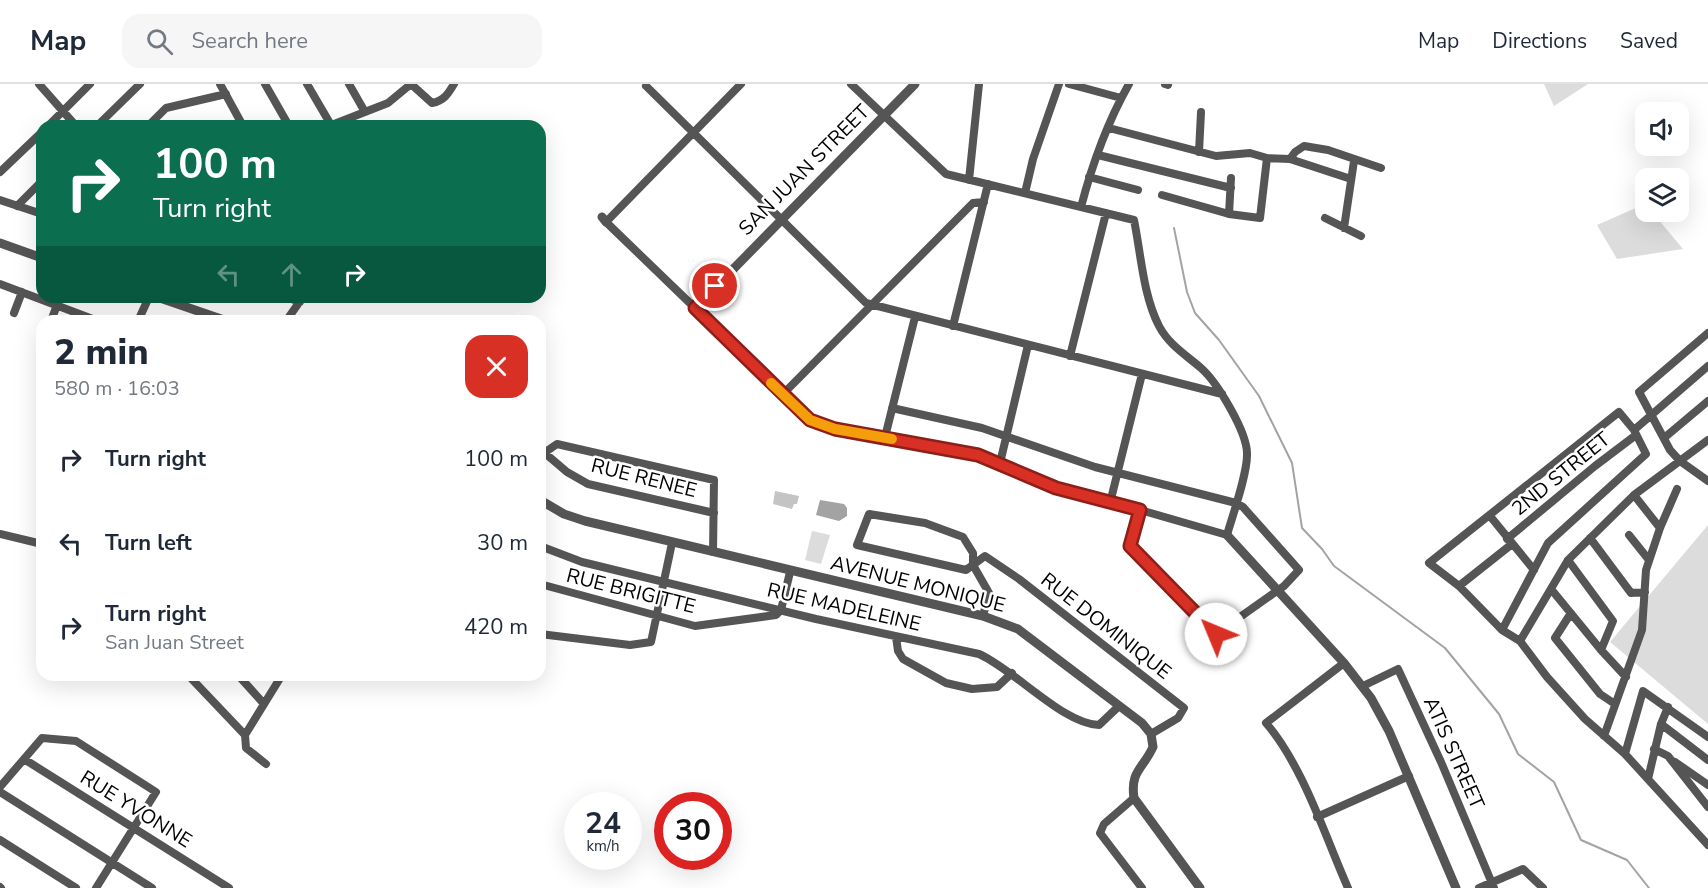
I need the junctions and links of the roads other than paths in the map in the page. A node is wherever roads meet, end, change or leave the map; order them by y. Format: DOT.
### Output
graph roads {
  1 [pos="39,84"];
  2 [pos="90,84"];
  3 [pos="140,84"];
  4 [pos="220,84"];
  5 [pos="265,84"];
  6 [pos="308,84"];
  7 [pos="349,84"];
  8 [pos="411,84"];
  9 [pos="454,84"];
  10 [pos="741,84"];
  11 [pos="851,84"];
  12 [pos="915,84"];
  13 [pos="979,84"];
  14 [pos="1059,84"];
  15 [pos="1069,84"];
  16 [pos="1130,84"];
  17 [pos="646,86"];
  18 [pos="226,93"];
  19 [pos="1121,98"];
  20 [pos="64,111"];
  21 [pos="365,112"];
  22 [pos="1201,112"];
  23 [pos="884,115"];
  24 [pos="54,120"];
  25 [pos="71,120"];
  26 [pos="103,120"];
  27 [pos="154,120"];
  28 [pos="240,120"];
  29 [pos="286,120"];
  30 [pos="327,120"];
  31 [pos="345,120"];
  32 [pos="1109,128"];
  33 [pos="693,133"];
  34 [pos="36,138"];
  35 [pos="1199,152"];
  36 [pos="1098,155"];
  37 [pos="1267,158"];
  38 [pos="1290,159"];
  39 [pos="1354,160"];
  40 [pos="1381,168"];
  41 [pos="0,172"];
  42 [pos="1089,177"];
  43 [pos="1231,178"];
  44 [pos="1351,179"];
  45 [pos="969,180"];
  46 [pos="988,184"];
  47 [pos="36,187"];
  48 [pos="1231,188"];
  49 [pos="1138,190"];
  50 [pos="1025,193"];
  51 [pos="1162,195"];
  52 [pos="0,200"];
  53 [pos="984,202"];
  54 [pos="17,206"];
  55 [pos="1081,207"];
  56 [pos="36,212"];
  57 [pos="1106,213"];
  58 [pos="1229,214"];
  59 [pos="1324,218"];
  60 [pos="781,220"];
  61 [pos="1344,228"];
  62 [pos="1361,236"];
  63 [pos="0,243"];
  64 [pos="36,256"];
  65 [pos="0,284"];
  66 [pos="22,292"];
  67 [pos="36,298"];
  68 [pos="50,303"];
  69 [pos="174,303"];
  70 [pos="871,305"];
  71 [pos="57,306"];
  72 [pos="695,308"];
  73 [pos="14,314"];
  74 [pos="53,315"];
  75 [pos="80,315"];
  76 [pos="210,315"];
  77 [pos="915,316"];
  78 [pos="953,326"];
  79 [pos="1708,333"];
  80 [pos="1028,345"];
  81 [pos="1070,356"];
  82 [pos="1708,366"];
  83 [pos="1142,374"];
  84 [pos="783,394"];
  85 [pos="1222,394"];
  86 [pos="1708,401"];
  87 [pos="892,408"];
  88 [pos="1651,416"];
  89 [pos="1635,433"];
  90 [pos="1006,436"];
  91 [pos="885,437"];
  92 [pos="1664,438"];
  93 [pos="1706,445"];
  94 [pos="546,449"];
  95 [pos="546,454"];
  96 [pos="1680,461"];
  97 [pos="1000,463"];
  98 [pos="1118,473"];
  99 [pos="1708,481"];
  100 [pos="1677,489"];
  101 [pos="1634,495"];
  102 [pos="546,503"];
  103 [pos="1110,503"];
  104 [pos="1236,503"];
  105 [pos="1140,510"];
  106 [pos="714,513"];
  107 [pos="1490,516"];
  108 [pos="1660,528"];
  109 [pos="0,534"];
  110 [pos="1227,535"];
  111 [pos="1629,535"];
  112 [pos="1590,538"];
  113 [pos="1510,541"];
  114 [pos="36,543"];
  115 [pos="672,543"];
  116 [pos="546,548"];
  117 [pos="712,552"];
  118 [pos="1568,560"];
  119 [pos="1649,560"];
  120 [pos="973,565"];
  121 [pos="1534,570"];
  122 [pos="790,572"];
  123 [pos="665,581"];
  124 [pos="1459,586"];
  125 [pos="546,587"];
  126 [pos="1551,589"];
  127 [pos="1277,590"];
  128 [pos="1645,592"];
  129 [pos="781,610"];
  130 [pos="1571,613"];
  131 [pos="983,616"];
  132 [pos="657,617"];
  133 [pos="1502,630"];
  134 [pos="546,635"];
  135 [pos="896,637"];
  136 [pos="1520,641"];
  137 [pos="1601,650"];
  138 [pos="1344,663"];
  139 [pos="1012,673"];
  140 [pos="1626,676"];
  141 [pos="194,681"];
  142 [pos="243,681"];
  143 [pos="278,681"];
  144 [pos="1363,686"];
  145 [pos="264,704"];
  146 [pos="1615,704"];
  147 [pos="1119,706"];
  148 [pos="1668,706"];
  149 [pos="1661,724"];
  150 [pos="1151,734"];
  151 [pos="245,735"];
  152 [pos="1604,736"];
  153 [pos="1708,737"];
  154 [pos="1654,749"];
  155 [pos="1625,754"];
  156 [pos="1668,756"];
  157 [pos="24,759"];
  158 [pos="1708,760"];
  159 [pos="266,764"];
  160 [pos="1409,776"];
  161 [pos="1648,779"];
  162 [pos="1708,785"];
  163 [pos="0,787"];
  164 [pos="0,792"];
  165 [pos="1134,798"];
  166 [pos="1707,805"];
  167 [pos="1317,817"];
  168 [pos="135,827"];
  169 [pos="0,840"];
  170 [pos="1708,845"];
  171 [pos="112,863"];
  172 [pos="1493,885"];
  173 [pos="148,887"];
  174 [pos="76,888"];
  175 [pos="96,888"];
  176 [pos="229,888"];
  177 [pos="1142,888"];
  178 [pos="1200,888"];
  179 [pos="1348,888"];
  180 [pos="1455,888"];
  181 [pos="1479,888"];
  182 [pos="1542,888"];
  1 -- 20 [label="street"];
  2 -- 20 [label="street"];
  3 -- 26 [label="street"];
  4 -- 18 [label="street"];
  5 -- 29 [label="street"];
  6 -- 30 [label="street"];
  7 -- 21 [label="street"];
  8 -- 9 [label="street"];
  8 -- 21 [label="street"];
  10 -- 33 [label="street"];
  11 -- 23 [label="street"];
  12 -- 23 [label="street, SAN JUAN STREET"];
  13 -- 45 [label="street"];
  14 -- 50 [label="street"];
  15 -- 19 [label="street"];
  16 -- 19 [label="street"];
  17 -- 33 [label="street"];
  18 -- 27 [label="street"];
  18 -- 28 [label="street"];
  19 -- 32 [label="street"];
  20 -- 24 [label="street"];
  20 -- 25 [label="street"];
  21 -- 31 [label="street"];
  22 -- 35 [label="street"];
  23 -- 45 [label="street"];
  23 -- 60 [label="street, SAN JUAN STREET"];
  32 -- 35 [label="street"];
  32 -- 36 [label="street"];
  33 -- 60 [label="street"];
  33 -- 72 [label="street"];
  34 -- 41 [label="street"];
  35 -- 37 [label="street"];
  36 -- 42 [label="street"];
  36 -- 48 [label="street"];
  37 -- 38 [label="street"];
  37 -- 58 [label="street"];
  38 -- 39 [label="street"];
  38 -- 44 [label="street"];
  39 -- 40 [label="street"];
  39 -- 44 [label="street"];
  42 -- 49 [label="street"];
  42 -- 55 [label="street"];
  43 -- 48 [label="street"];
  44 -- 61 [label="street"];
  45 -- 46 [label="street"];
  46 -- 50 [label="street"];
  46 -- 53 [label="street"];
  47 -- 54 [label="street"];
  48 -- 58 [label="street"];
  50 -- 55 [label="street"];
  51 -- 58 [label="street"];
  52 -- 54 [label="street"];
  53 -- 70 [label="street"];
  53 -- 78 [label="street"];
  54 -- 56 [label="street"];
  55 -- 57 [label="street"];
  57 -- 81 [label="street"];
  57 -- 85 [label="street"];
  59 -- 61 [label="street"];
  60 -- 70 [label="street"];
  60 -- 72 [label="street, SAN JUAN STREET"];
  61 -- 62 [label="street"];
  63 -- 64 [label="street"];
  65 -- 66 [label="street"];
  66 -- 67 [label="street"];
  66 -- 73 [label="street"];
  68 -- 71 [label="street"];
  69 -- 76 [label="street"];
  70 -- 77 [label="street"];
  70 -- 84 [label="street"];
  71 -- 74 [label="street"];
  71 -- 75 [label="street"];
  72 -- 84 [label="street"];
  77 -- 78 [label="street"];
  77 -- 87 [label="street"];
  78 -- 80 [label="street"];
  79 -- 88 [label="street"];
  80 -- 81 [label="street"];
  80 -- 90 [label="street"];
  81 -- 83 [label="street"];
  82 -- 88 [label="street, 2ND STREET"];
  83 -- 85 [label="street"];
  83 -- 98 [label="street"];
  84 -- 91 [label="street"];
  85 -- 104 [label="street"];
  86 -- 92 [label="street"];
  87 -- 90 [label="street"];
  87 -- 91 [label="street"];
  88 -- 89 [label="street, 2ND STREET"];
  88 -- 92 [label="street"];
  89 -- 107 [label="street"];
  89 -- 113 [label="street, 2ND STREET"];
  89 -- 121 [label="street"];
  90 -- 97 [label="street"];
  90 -- 98 [label="street"];
  91 -- 97 [label="street"];
  92 -- 96 [label="street"];
  93 -- 96 [label="street"];
  94 -- 106 [label="street"];
  95 -- 106 [label="street, RUE RENEE"];
  96 -- 99 [label="street"];
  96 -- 101 [label="street"];
  97 -- 103 [label="street"];
  98 -- 103 [label="street"];
  98 -- 104 [label="street"];
  100 -- 108 [label="street"];
  101 -- 108 [label="street"];
  101 -- 112 [label="street"];
  102 -- 115 [label="street, AVENUE MONIQUE"];
  103 -- 105 [label="street"];
  104 -- 110 [label="street"];
  104 -- 127 [label="street"];
  105 -- 110 [label="street"];
  105 -- 127 [label="street"];
  106 -- 117 [label="street"];
  107 -- 113 [label="street"];
  107 -- 124 [label="street"];
  108 -- 119 [label="street"];
  109 -- 114 [label="street"];
  110 -- 127 [label="street"];
  111 -- 119 [label="street"];
  112 -- 118 [label="street"];
  112 -- 128 [label="street"];
  113 -- 121 [label="street"];
  113 -- 124 [label="street, 2ND STREET"];
  115 -- 117 [label="street, AVENUE MONIQUE"];
  115 -- 123 [label="street"];
  116 -- 123 [label="street, RUE MADELEINE"];
  117 -- 122 [label="street, AVENUE MONIQUE"];
  118 -- 126 [label="street"];
  118 -- 137 [label="street"];
  119 -- 128 [label="street"];
  120 -- 120 [label="street"];
  120 -- 131 [label="street"];
  120 -- 150 [label="street, RUE DOMINIQUE"];
  121 -- 133 [label="street"];
  122 -- 129 [label="street"];
  122 -- 131 [label="street, AVENUE MONIQUE"];
  123 -- 129 [label="street, RUE MADELEINE"];
  123 -- 132 [label="street"];
  124 -- 133 [label="street"];
  125 -- 132 [label="street, RUE BRIGITTE"];
  126 -- 130 [label="street"];
  126 -- 136 [label="street"];
  127 -- 138 [label="street"];
  128 -- 140 [label="street"];
  129 -- 132 [label="street, RUE BRIGITTE"];
  129 -- 135 [label="street, RUE MADELEINE"];
  130 -- 137 [label="street"];
  130 -- 146 [label="street"];
  131 -- 147 [label="street, AVENUE MONIQUE"];
  132 -- 134 [label="street"];
  133 -- 136 [label="street"];
  135 -- 139 [label="street, RUE MADELEINE"];
  135 -- 139 [label="street"];
  136 -- 152 [label="street"];
  137 -- 140 [label="street"];
  138 -- 144 [label="street"];
  138 -- 167 [label="street"];
  139 -- 147 [label="street, RUE MADELEINE"];
  140 -- 146 [label="street"];
  141 -- 151 [label="street"];
  142 -- 145 [label="street"];
  143 -- 145 [label="street"];
  144 -- 160 [label="street"];
  144 -- 172 [label="street, ATIS STREET"];
  145 -- 151 [label="street"];
  146 -- 152 [label="street"];
  147 -- 150 [label="street, AVENUE MONIQUE"];
  148 -- 149 [label="street"];
  148 -- 153 [label="street"];
  148 -- 155 [label="street"];
  149 -- 154 [label="street"];
  149 -- 158 [label="street"];
  150 -- 165 [label="street"];
  151 -- 159 [label="street"];
  152 -- 155 [label="street"];
  154 -- 156 [label="street"];
  154 -- 161 [label="street"];
  155 -- 161 [label="street"];
  156 -- 162 [label="street"];
  156 -- 166 [label="street"];
  157 -- 163 [label="street"];
  157 -- 168 [label="street, RUE YVONNE"];
  157 -- 168 [label="street"];
  160 -- 167 [label="street"];
  160 -- 180 [label="street"];
  161 -- 170 [label="street"];
  164 -- 171 [label="street"];
  165 -- 177 [label="street"];
  165 -- 178 [label="street"];
  167 -- 179 [label="street"];
  168 -- 171 [label="street"];
  168 -- 176 [label="street, RUE YVONNE"];
  169 -- 174 [label="street"];
  171 -- 173 [label="street"];
  171 -- 175 [label="street"];
  172 -- 181 [label="street"];
  172 -- 182 [label="street"];
}
